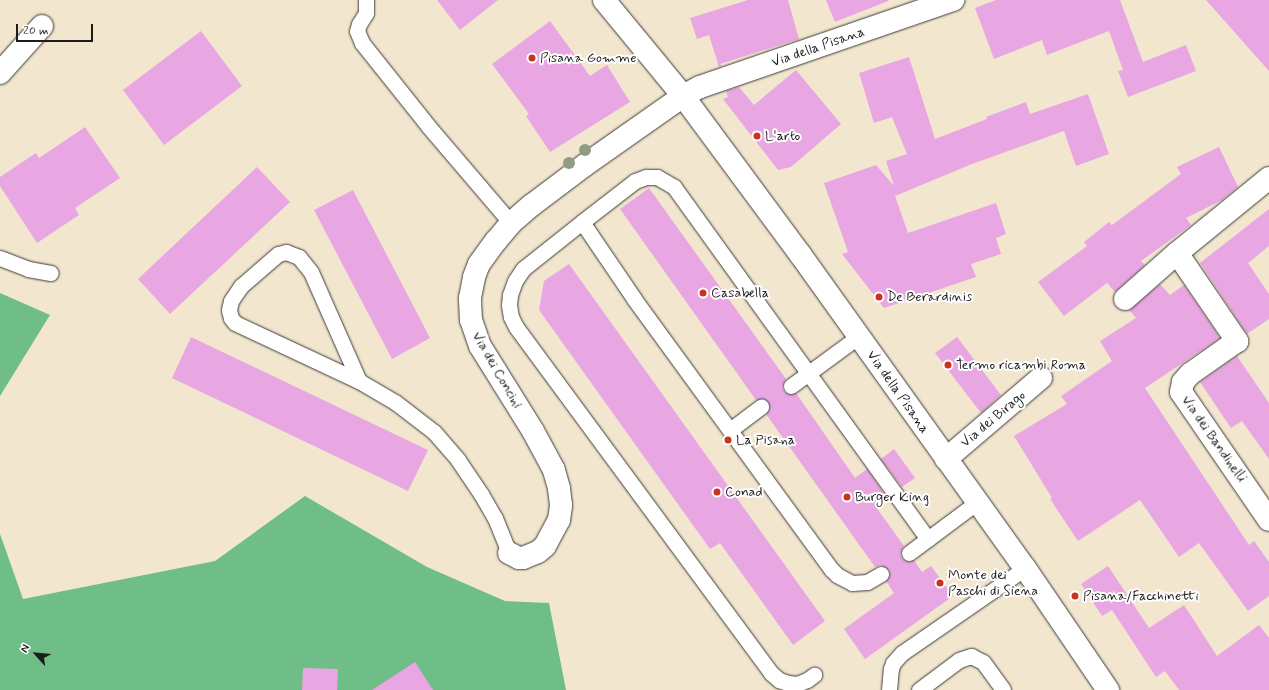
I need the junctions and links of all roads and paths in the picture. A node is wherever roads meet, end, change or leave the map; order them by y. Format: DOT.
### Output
graph roads {
  1 [pos="366,0"];
  2 [pos="604,0"];
  3 [pos="953,0"];
  4 [pos="42,26"];
  5 [pos="0,73"];
  6 [pos="683,96"];
  7 [pos="1269,178"];
  8 [pos="582,222"];
  9 [pos="511,223"];
  10 [pos="1177,253"];
  11 [pos="0,258"];
  12 [pos="51,273"];
  13 [pos="1124,299"];
  14 [pos="859,336"];
  15 [pos="810,373"];
  16 [pos="1041,378"];
  17 [pos="359,381"];
  18 [pos="791,386"];
  19 [pos="761,407"];
  20 [pos="730,430"];
  21 [pos="946,459"];
  22 [pos="976,503"];
  23 [pos="1269,520"];
  24 [pos="928,539"];
  25 [pos="509,553"];
  26 [pos="909,553"];
  27 [pos="1024,568"];
  28 [pos="881,574"];
  29 [pos="814,675"];
  30 [pos="929,687"];
  31 [pos="889,690"];
  32 [pos="1003,690"];
  33 [pos="1108,690"];
  1 -- 9 [label="lane"];
  2 -- 6 [label="street, Via della Pisana"];
  3 -- 6 [label="street, Via della Pisana"];
  4 -- 5 [label="street"];
  6 -- 9 [label="street, Via dei Concini"];
  6 -- 14 [label="street, Via della Pisana"];
  7 -- 10 [label="street"];
  8 -- 15 [label="lane"];
  8 -- 20 [label="lane"];
  8 -- 29 [label="lane"];
  9 -- 25 [label="street, Via dei Concini"];
  10 -- 13 [label="street"];
  10 -- 23 [label="street, Via dei Bandinelli"];
  11 -- 12 [label="lane"];
  14 -- 15 [label="lane"];
  14 -- 21 [label="street, Via della Pisana"];
  15 -- 18 [label="lane"];
  15 -- 24 [label="lane"];
  16 -- 21 [label="street, Via dei Birago"];
  17 -- 17 [label="lane"];
  17 -- 25 [label="lane"];
  19 -- 20 [label="lane"];
  20 -- 28 [label="lane"];
  21 -- 22 [label="street, Via della Pisana"];
  22 -- 24 [label="lane"];
  22 -- 27 [label="street, Via della Pisana"];
  24 -- 26 [label="lane"];
  27 -- 31 [label="lane"];
  27 -- 33 [label="street, Via della Pisana"];
  30 -- 32 [label="lane"];
}
